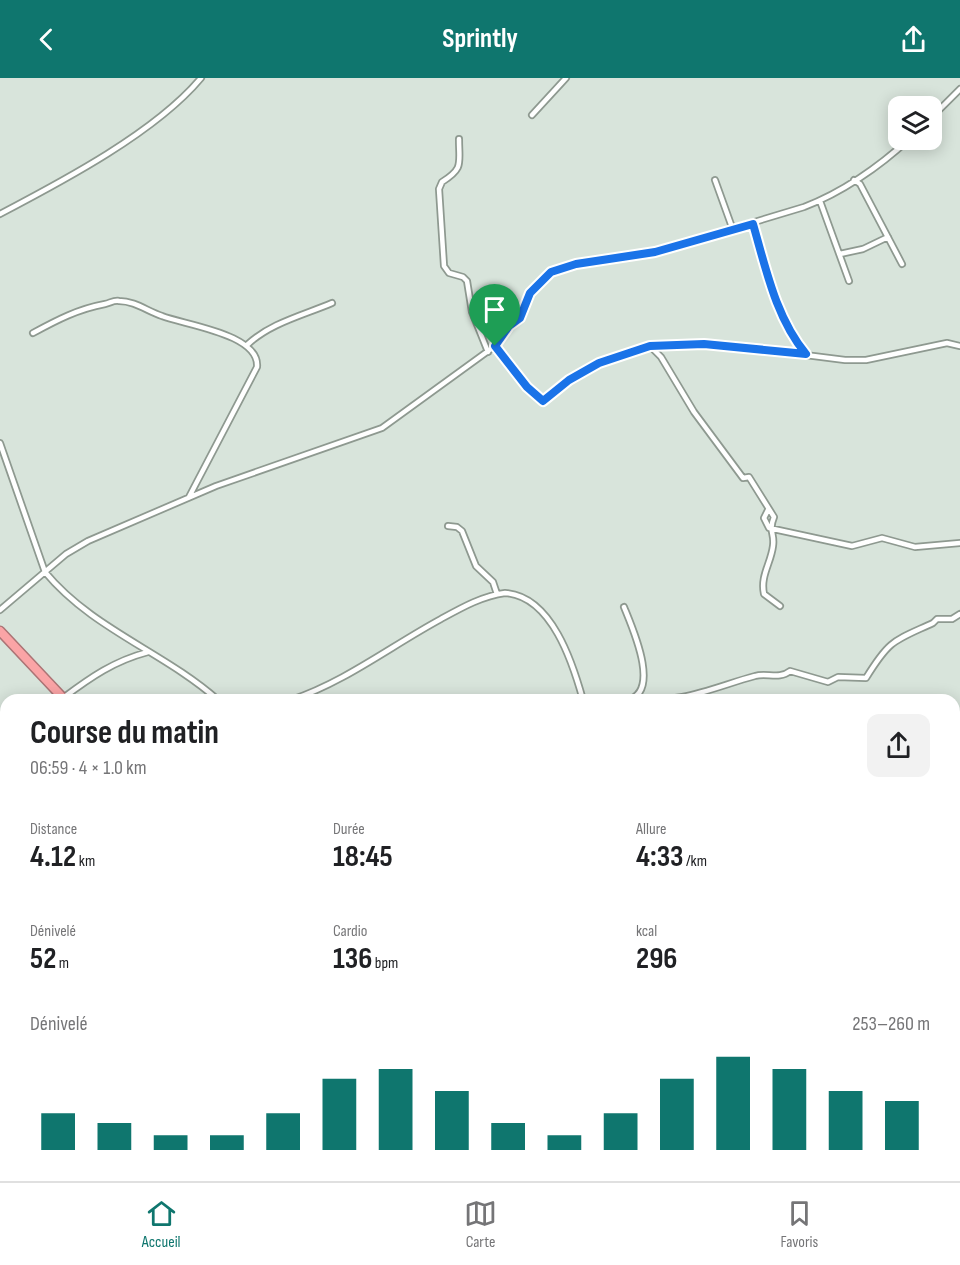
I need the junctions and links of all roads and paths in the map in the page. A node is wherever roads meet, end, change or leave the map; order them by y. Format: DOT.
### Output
graph roads {
  1 [pos="201,78"];
  2 [pos="566,78"];
  3 [pos="960,89"];
  4 [pos="942,107"];
  5 [pos="532,115"];
  6 [pos="459,139"];
  7 [pos="894,150"];
  8 [pos="715,180"];
  9 [pos="854,180"];
  10 [pos="820,201"];
  11 [pos="0,214"];
  12 [pos="753,224"];
  13 [pos="733,230"];
  14 [pos="888,237"];
  15 [pos="840,254"];
  16 [pos="902,264"];
  17 [pos="849,281"];
  18 [pos="332,303"];
  19 [pos="33,333"];
  20 [pos="247,345"];
  21 [pos="495,346"];
  22 [pos="650,346"];
  23 [pos="960,346"];
  24 [pos="488,352"];
  25 [pos="806,354"];
  26 [pos="0,443"];
  27 [pos="189,497"];
  28 [pos="768,510"];
  29 [pos="448,526"];
  30 [pos="769,528"];
  31 [pos="960,543"];
  32 [pos="45,572"];
  33 [pos="497,594"];
  34 [pos="780,606"];
  35 [pos="624,607"];
  36 [pos="0,610"];
  37 [pos="960,614"];
  38 [pos="0,631"];
  39 [pos="148,652"];
  40 [pos="59,694"];
  41 [pos="71,694"];
  42 [pos="209,694"];
  43 [pos="306,694"];
  44 [pos="581,694"];
  45 [pos="639,694"];
  46 [pos="689,694"];
  1 -- 11 [label="street"];
  2 -- 5 [label="street"];
  3 -- 4 [label="street"];
  6 -- 24 [label="street"];
  7 -- 9 [label="street"];
  8 -- 13 [label="street"];
  9 -- 10 [label="street"];
  9 -- 14 [label="street"];
  10 -- 12 [label="street"];
  10 -- 15 [label="street"];
  12 -- 13 [label="street"];
  12 -- 25 [label="street"];
  13 -- 21 [label="street"];
  14 -- 15 [label="street"];
  14 -- 16 [label="street"];
  15 -- 17 [label="street"];
  18 -- 20 [label="street"];
  19 -- 20 [label="street"];
  20 -- 27 [label="street"];
  21 -- 22 [label="street"];
  21 -- 24 [label="street"];
  22 -- 25 [label="street"];
  22 -- 28 [label="street"];
  23 -- 25 [label="street"];
  24 -- 27 [label="street"];
  26 -- 32 [label="street"];
  27 -- 32 [label="street"];
  28 -- 30 [label="street"];
  28 -- 30 [label="street"];
  29 -- 33 [label="street"];
  30 -- 31 [label="street"];
  30 -- 34 [label="street"];
  32 -- 36 [label="street"];
  32 -- 39 [label="street"];
  33 -- 43 [label="street"];
  33 -- 44 [label="street"];
  35 -- 45 [label="street"];
  37 -- 46 [label="street"];
  38 -- 40 [label="highway"];
  39 -- 41 [label="street"];
  39 -- 42 [label="street"];
}
